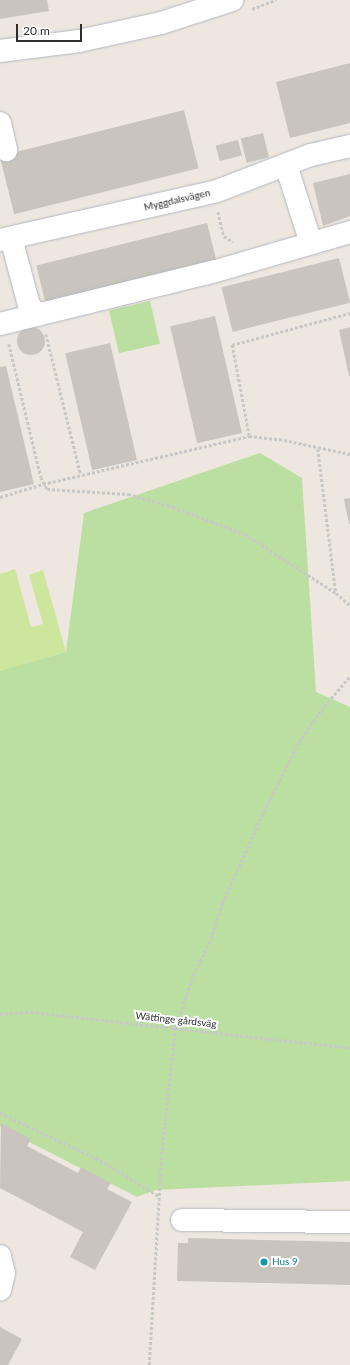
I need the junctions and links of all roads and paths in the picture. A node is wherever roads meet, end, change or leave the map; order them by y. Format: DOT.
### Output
graph roads {
  1 [pos="232,0"];
  2 [pos="0,51"];
  3 [pos="0,123"];
  4 [pos="350,146"];
  5 [pos="6,150"];
  6 [pos="286,165"];
  7 [pos="217,205"];
  8 [pos="350,232"];
  9 [pos="6,239"];
  10 [pos="311,243"];
  11 [pos="256,259"];
  12 [pos="350,313"];
  13 [pos="36,314"];
  14 [pos="1,323"];
  15 [pos="249,436"];
  16 [pos="318,449"];
  17 [pos="350,454"];
  18 [pos="82,475"];
  19 [pos="43,484"];
  20 [pos="0,497"];
  21 [pos="336,593"];
  22 [pos="350,605"];
  23 [pos="350,676"];
  24 [pos="0,1014"];
  25 [pos="175,1028"];
  26 [pos="350,1048"];
  27 [pos="0,1113"];
  28 [pos="159,1196"];
  29 [pos="182,1220"];
  30 [pos="350,1222"];
  31 [pos="0,1256"];
  32 [pos="0,1290"];
  33 [pos="148,1365"];
  1 -- 2 [label="street"];
  3 -- 5 [label="street"];
  4 -- 6 [label="street, Myggdalsvägen"];
  6 -- 9 [label="street, Myggdalsvägen"];
  6 -- 10 [label="street"];
  7 -- 11 [label="path"];
  8 -- 10 [label="street"];
  9 -- 13 [label="street"];
  10 -- 11 [label="street"];
  11 -- 13 [label="street"];
  12 -- 15 [label="path"];
  13 -- 14 [label="street"];
  13 -- 18 [label="path"];
  14 -- 19 [label="path"];
  15 -- 16 [label="path"];
  15 -- 18 [label="path"];
  16 -- 17 [label="path"];
  16 -- 21 [label="path"];
  18 -- 19 [label="path"];
  19 -- 20 [label="path"];
  19 -- 21 [label="path"];
  21 -- 22 [label="path"];
  23 -- 25 [label="path"];
  24 -- 25 [label="path, Wättinge gårdsväg"];
  25 -- 26 [label="path, Wättinge gårdsväg"];
  25 -- 28 [label="path"];
  27 -- 28 [label="path"];
  28 -- 33 [label="path"];
  29 -- 30 [label="street"];
  31 -- 32 [label="street"];
}
